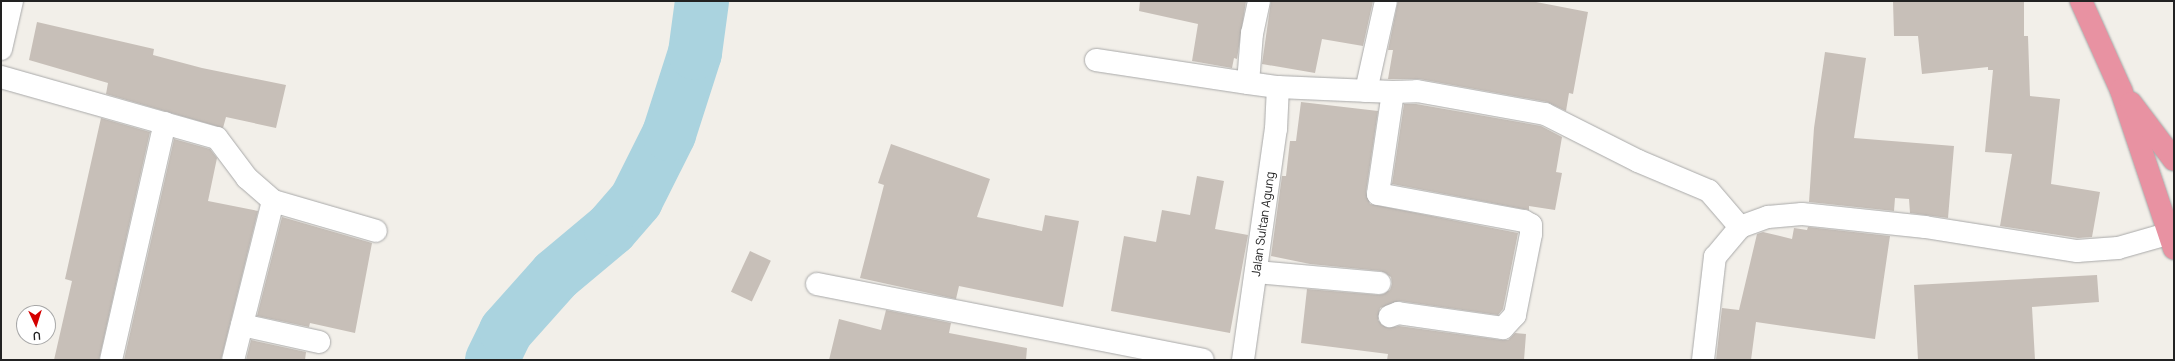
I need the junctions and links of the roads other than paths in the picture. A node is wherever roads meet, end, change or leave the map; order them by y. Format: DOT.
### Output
graph roads {
  1 [pos="12,1"];
  2 [pos="1259,1"];
  3 [pos="1386,1"];
  4 [pos="2081,1"];
  5 [pos="1,49"];
  6 [pos="1096,60"];
  7 [pos="1,77"];
  8 [pos="1248,83"];
  9 [pos="1278,87"];
  10 [pos="2121,90"];
  11 [pos="1366,91"];
  12 [pos="1393,92"];
  13 [pos="165,123"];
  14 [pos="2174,160"];
  15 [pos="273,201"];
  16 [pos="1740,227"];
  17 [pos="376,231"];
  18 [pos="2172,238"];
  19 [pos="1256,272"];
  20 [pos="1380,283"];
  21 [pos="817,284"];
  22 [pos="1390,316"];
  23 [pos="242,325"];
  24 [pos="319,342"];
  25 [pos="111,360"];
  26 [pos="233,360"];
  27 [pos="1203,360"];
  28 [pos="1243,360"];
  29 [pos="1703,360"];
  1 -- 5 [label="street"];
  2 -- 8 [label="street"];
  3 -- 11 [label="street"];
  4 -- 10 [label="highway"];
  6 -- 8 [label="street"];
  7 -- 13 [label="street"];
  8 -- 9 [label="street"];
  9 -- 11 [label="street"];
  9 -- 19 [label="street, Jalan Sultan Agung"];
  10 -- 14 [label="highway"];
  10 -- 18 [label="highway"];
  11 -- 12 [label="street"];
  12 -- 16 [label="street"];
  12 -- 22 [label="street"];
  13 -- 15 [label="street"];
  13 -- 25 [label="street"];
  15 -- 17 [label="street"];
  15 -- 23 [label="street"];
  16 -- 18 [label="street"];
  16 -- 29 [label="street"];
  19 -- 20 [label="street"];
  19 -- 28 [label="street, Jalan Sultan Agung"];
  21 -- 27 [label="street"];
  23 -- 24 [label="street"];
  23 -- 26 [label="street"];
}
